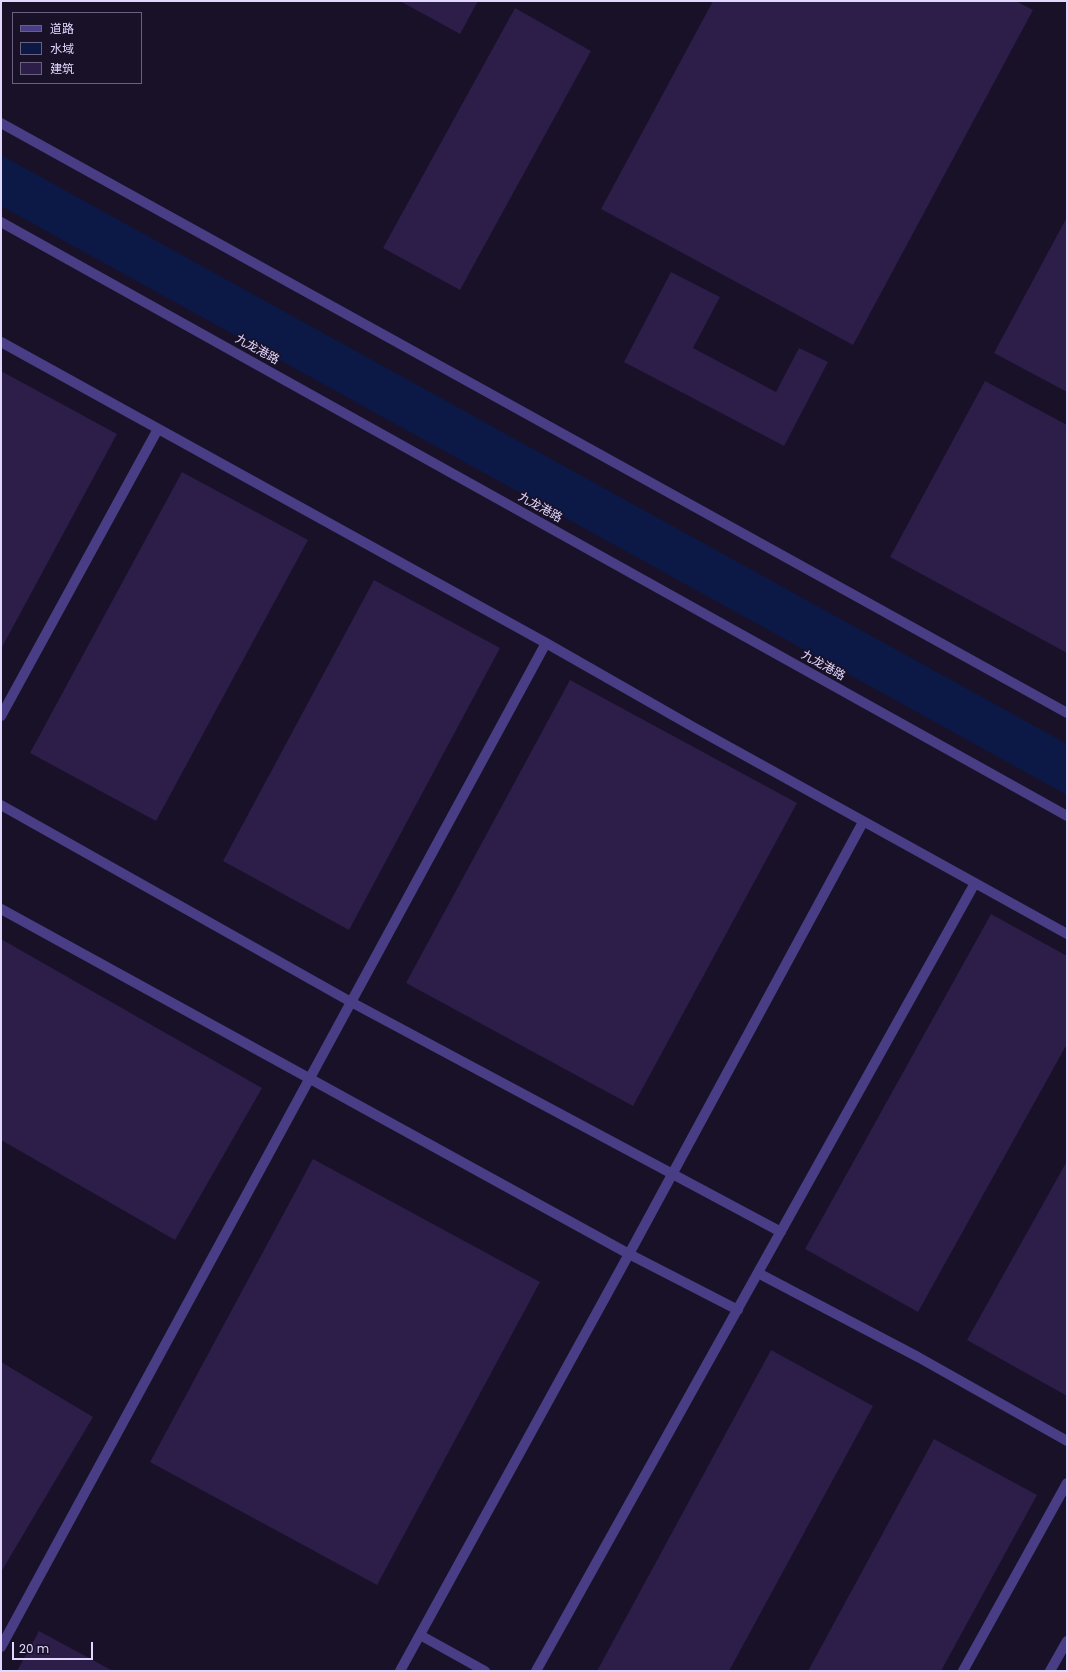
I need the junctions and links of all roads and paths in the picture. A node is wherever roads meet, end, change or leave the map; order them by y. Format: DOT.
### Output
graph roads {
  1 [pos="1,122"];
  2 [pos="1,222"];
  3 [pos="1,342"];
  4 [pos="158,429"];
  5 [pos="546,643"];
  6 [pos="1067,713"];
  7 [pos="1,716"];
  8 [pos="1,805"];
  9 [pos="1067,816"];
  10 [pos="863,822"];
  11 [pos="975,883"];
  12 [pos="1,909"];
  13 [pos="1067,934"];
  14 [pos="351,1002"];
  15 [pos="310,1078"];
  16 [pos="672,1173"];
  17 [pos="781,1232"];
  18 [pos="629,1254"];
  19 [pos="758,1273"];
  20 [pos="738,1310"];
  21 [pos="1067,1441"];
  22 [pos="1067,1483"];
  23 [pos="420,1634"];
  24 [pos="1067,1641"];
  25 [pos="1,1647"];
  26 [pos="400,1671"];
  27 [pos="485,1671"];
  28 [pos="536,1671"];
  29 [pos="963,1671"];
  30 [pos="1050,1671"];
  1 -- 6 [label="street"];
  2 -- 9 [label="street, 九龙港路"];
  3 -- 4 [label="street"];
  4 -- 5 [label="street"];
  4 -- 7 [label="street"];
  5 -- 10 [label="street"];
  5 -- 14 [label="street"];
  8 -- 14 [label="street"];
  10 -- 11 [label="street"];
  10 -- 16 [label="street"];
  11 -- 13 [label="street"];
  11 -- 17 [label="street"];
  12 -- 15 [label="street"];
  14 -- 15 [label="street"];
  14 -- 16 [label="street"];
  15 -- 18 [label="street"];
  15 -- 25 [label="street"];
  16 -- 17 [label="street"];
  16 -- 18 [label="street"];
  17 -- 19 [label="street"];
  18 -- 20 [label="street"];
  18 -- 23 [label="street"];
  19 -- 20 [label="street"];
  19 -- 21 [label="street"];
  20 -- 28 [label="street"];
  22 -- 29 [label="street"];
  23 -- 26 [label="street"];
  23 -- 27 [label="street"];
  24 -- 30 [label="street"];
}
